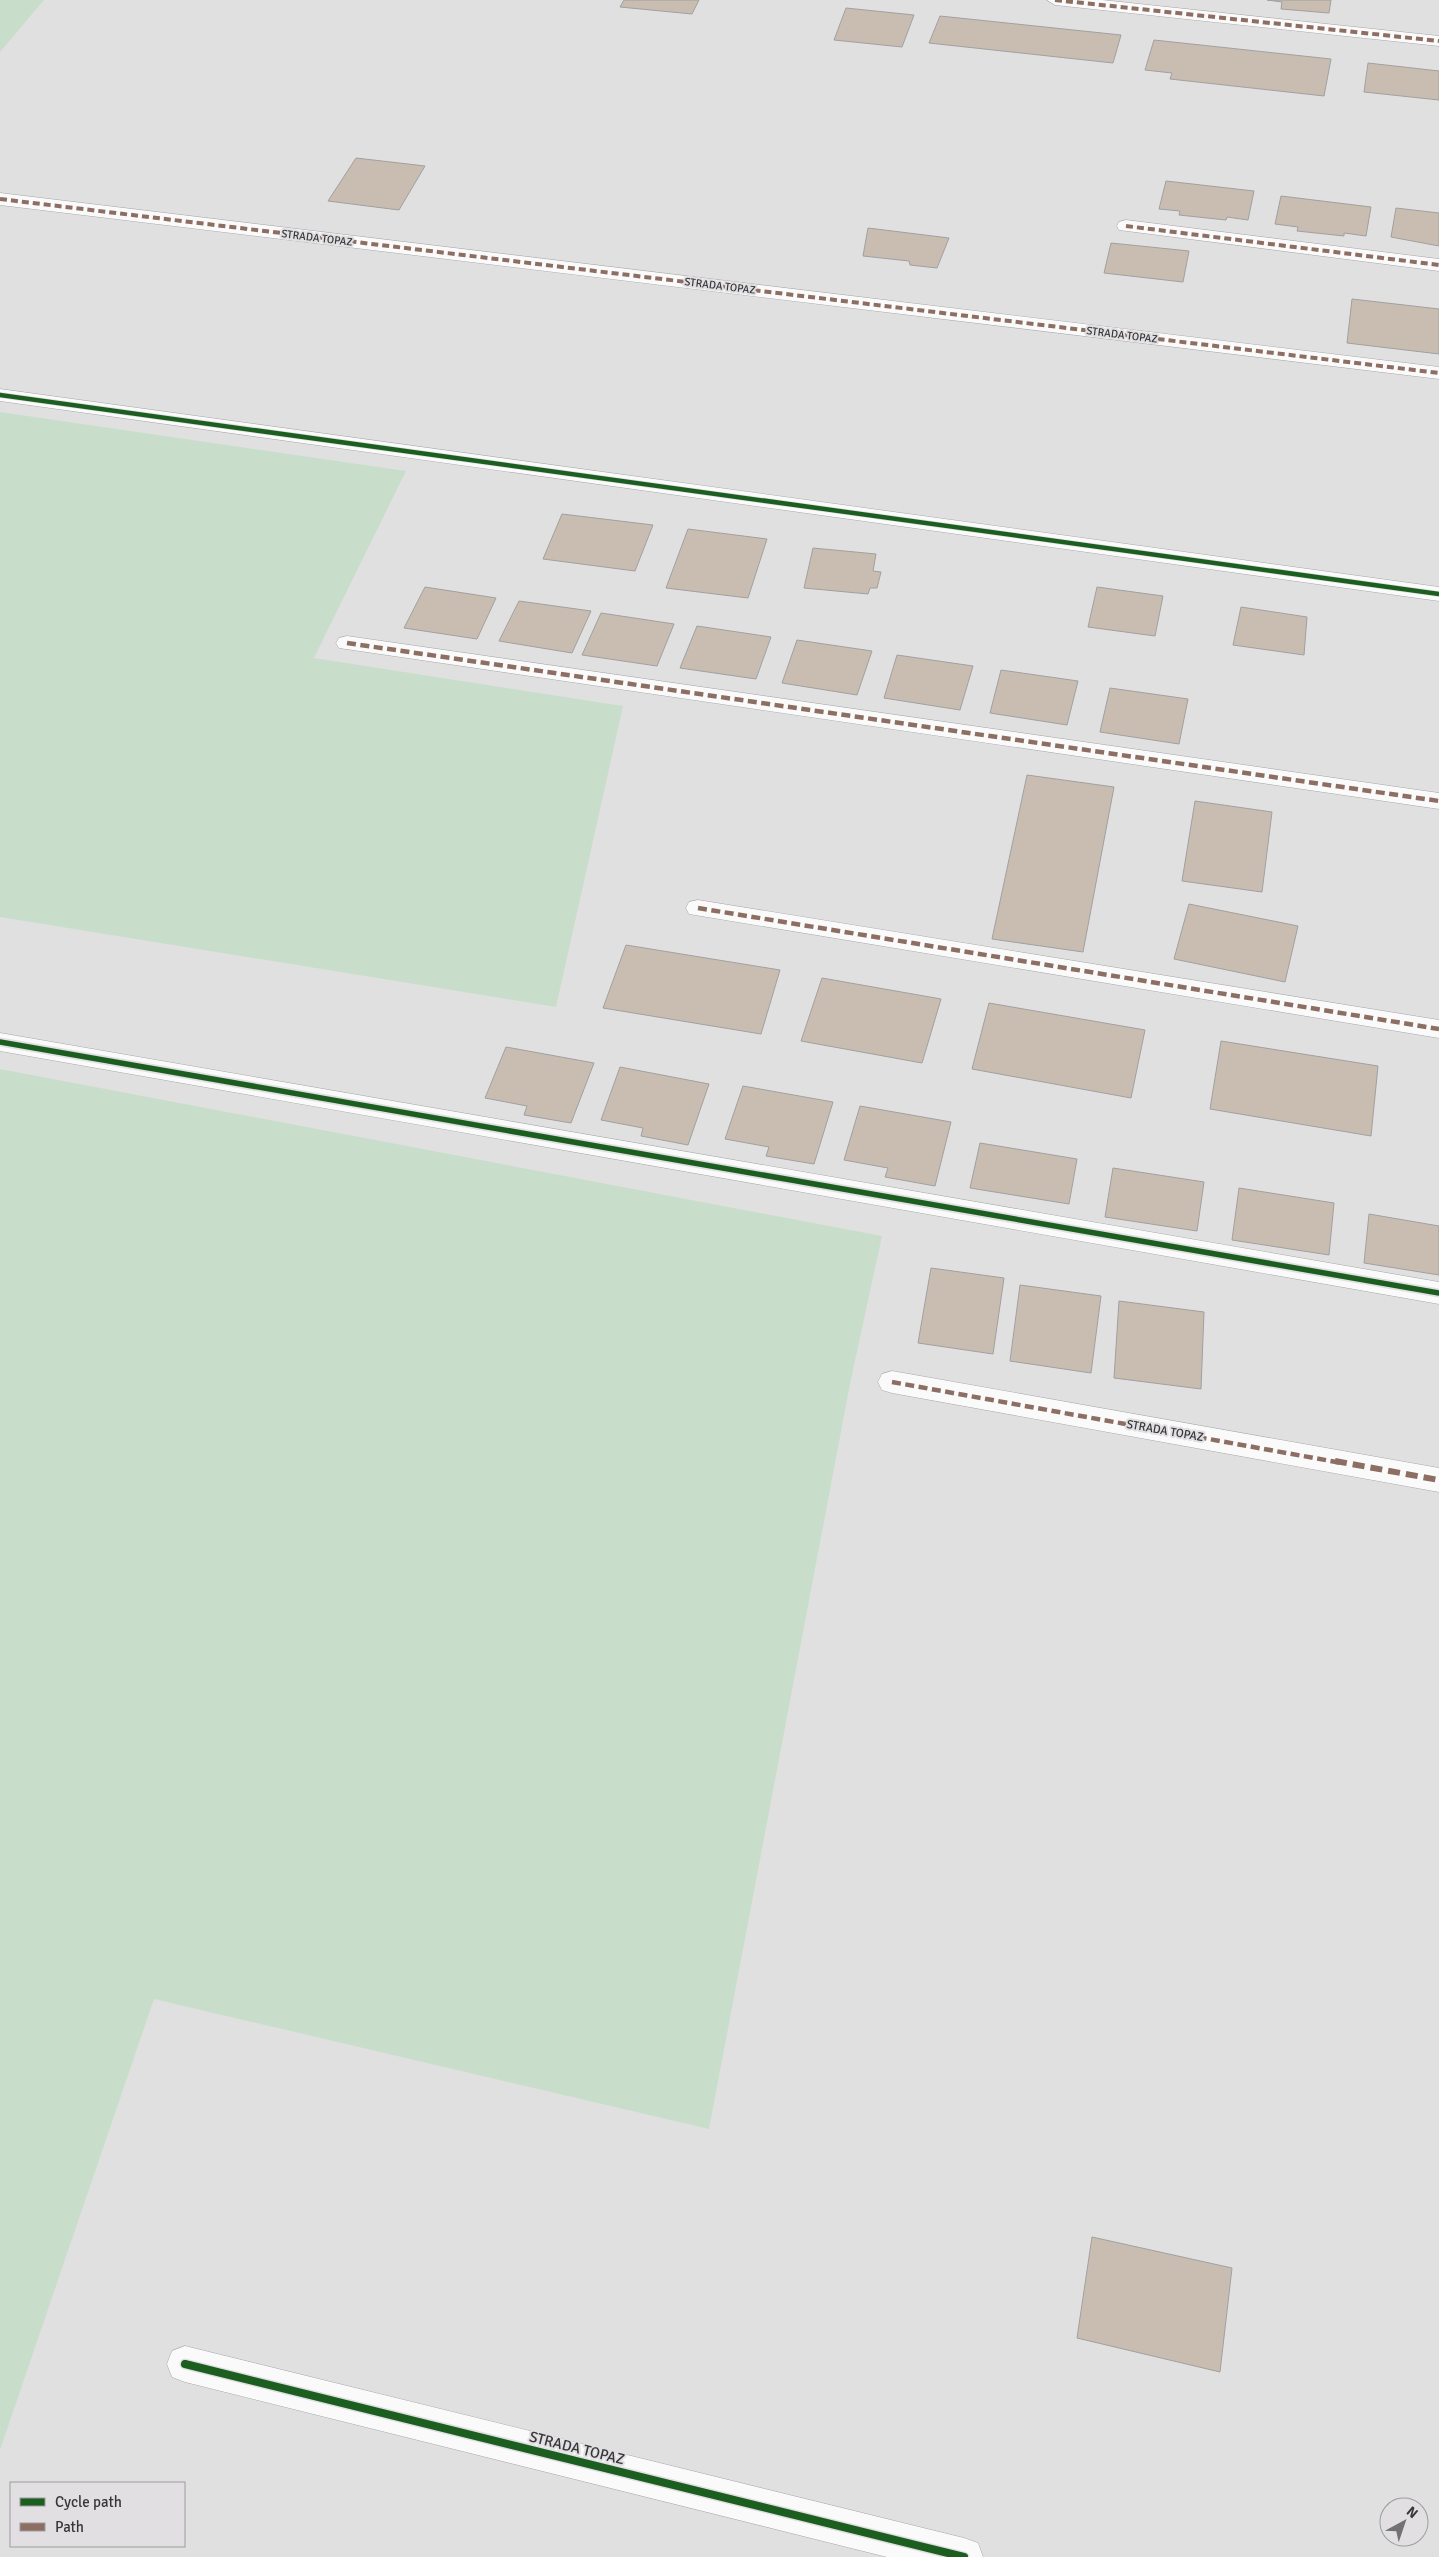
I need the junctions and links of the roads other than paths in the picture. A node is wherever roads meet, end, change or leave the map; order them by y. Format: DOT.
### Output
graph roads {
  1 [pos="1055,0"];
  2 [pos="1439,41"];
  3 [pos="0,199"];
  4 [pos="1126,226"];
  5 [pos="1439,265"];
  6 [pos="1439,373"];
  7 [pos="0,395"];
  8 [pos="1439,594"];
  9 [pos="347,643"];
  10 [pos="1439,801"];
  11 [pos="698,908"];
  12 [pos="1439,1029"];
  13 [pos="0,1042"];
  14 [pos="1439,1293"];
  15 [pos="892,1382"];
  16 [pos="1439,1480"];
  17 [pos="185,2364"];
  18 [pos="964,2557"];
  1 -- 2 [label="street"];
  3 -- 6 [label="street, STRADA TOPAZ"];
  4 -- 5 [label="street"];
  7 -- 8 [label="street"];
  9 -- 10 [label="street"];
  11 -- 12 [label="street"];
  13 -- 14 [label="street"];
  15 -- 16 [label="street, STRADA TOPAZ"];
  17 -- 18 [label="street, STRADA TOPAZ"];
}
